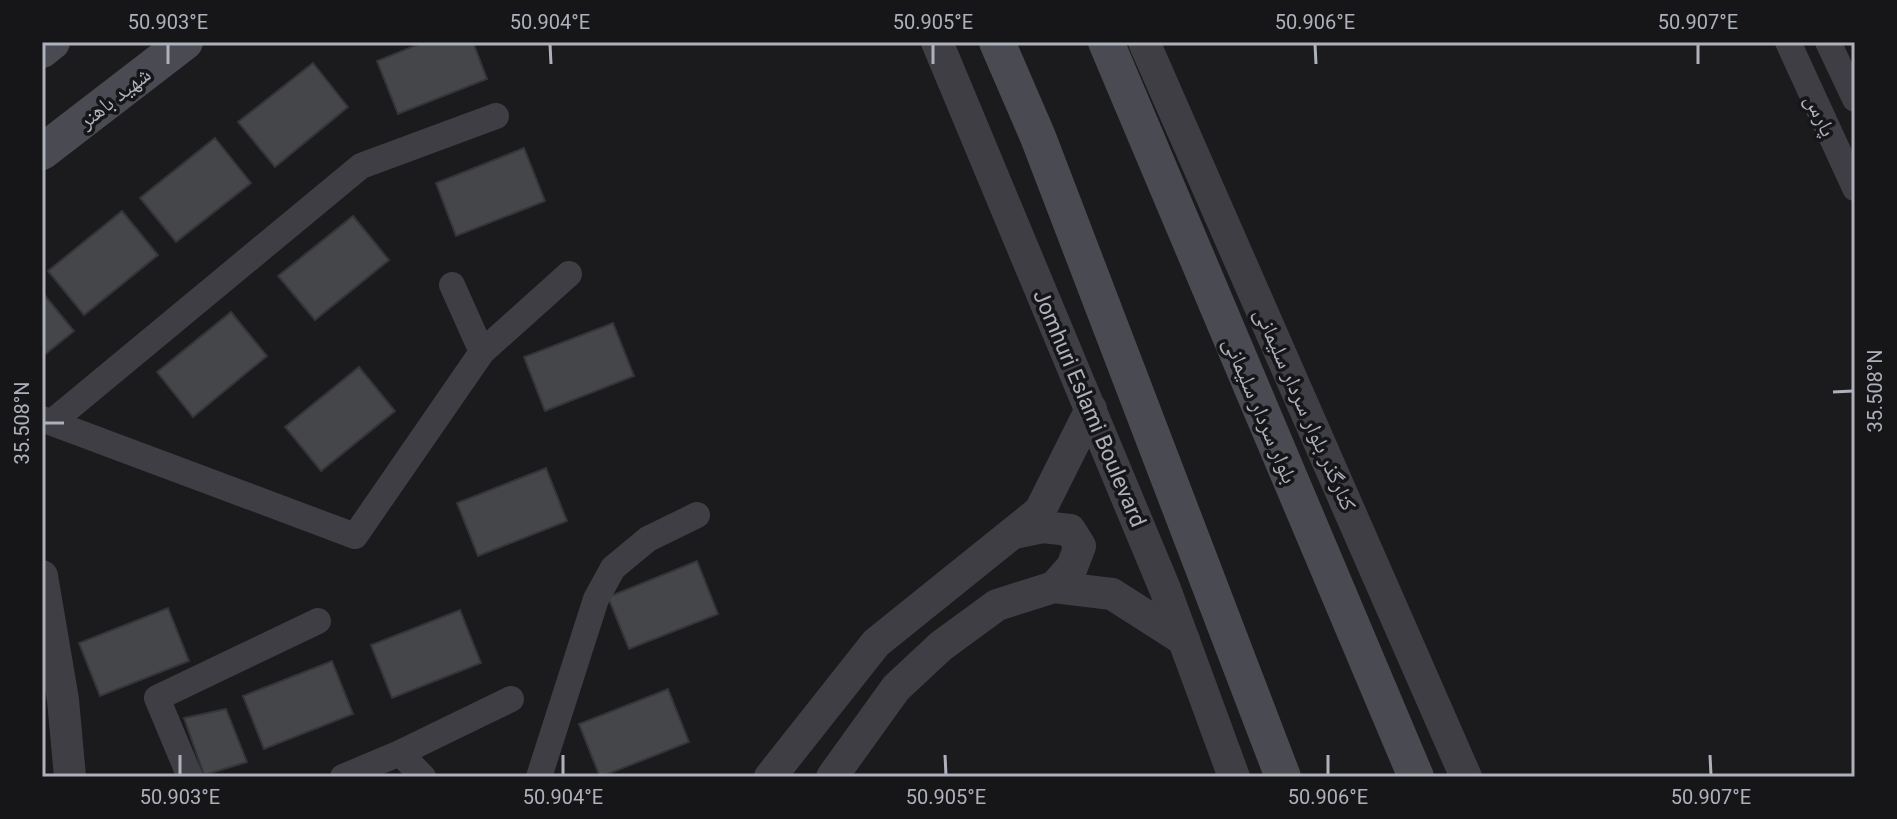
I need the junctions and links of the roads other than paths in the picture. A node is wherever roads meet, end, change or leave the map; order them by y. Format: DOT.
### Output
graph roads {
  1 [pos="52,42"];
  2 [pos="185,42"];
  3 [pos="937,42"];
  4 [pos="997,42"];
  5 [pos="1106,42"];
  6 [pos="1144,42"];
  7 [pos="1788,42"];
  8 [pos="1828,42"];
  9 [pos="42,50"];
  10 [pos="1855,99"];
  11 [pos="496,116"];
  12 [pos="42,152"];
  13 [pos="1855,188"];
  14 [pos="569,274"];
  15 [pos="452,285"];
  16 [pos="482,352"];
  17 [pos="1091,409"];
  18 [pos="47,420"];
  19 [pos="697,515"];
  20 [pos="1009,533"];
  21 [pos="42,576"];
  22 [pos="1054,587"];
  23 [pos="318,621"];
  24 [pos="1184,640"];
  25 [pos="511,699"];
  26 [pos="400,753"];
  27 [pos="70,777"];
  28 [pos="190,777"];
  29 [pos="343,777"];
  30 [pos="423,777"];
  31 [pos="539,777"];
  32 [pos="770,777"];
  33 [pos="832,777"];
  34 [pos="1234,777"];
  35 [pos="1283,777"];
  36 [pos="1416,777"];
  37 [pos="1466,777"];
  1 -- 9 [label="main road"];
  2 -- 12 [label="main road, شهید باهنر"];
  3 -- 17 [label="street, Jomhuri Eslami Boulevard"];
  4 -- 35 [label="main road"];
  5 -- 36 [label="main road, بلوار سردار سلیمانی"];
  6 -- 37 [label="street, کنارگذر بلوار سردار سلیمانی"];
  7 -- 13 [label="street, پارس"];
  8 -- 10 [label="street, پارس"];
  11 -- 18 [label="street"];
  14 -- 16 [label="street"];
  15 -- 16 [label="street"];
  16 -- 18 [label="street"];
  17 -- 20 [label="street"];
  17 -- 24 [label="street, Jomhuri Eslami Boulevard"];
  19 -- 31 [label="street"];
  20 -- 22 [label="street"];
  20 -- 32 [label="street"];
  21 -- 27 [label="street"];
  22 -- 24 [label="street"];
  22 -- 33 [label="street"];
  23 -- 28 [label="street"];
  24 -- 34 [label="street, Jomhuri Eslami Boulevard"];
  25 -- 26 [label="street"];
  26 -- 29 [label="street"];
  26 -- 30 [label="street"];
}
